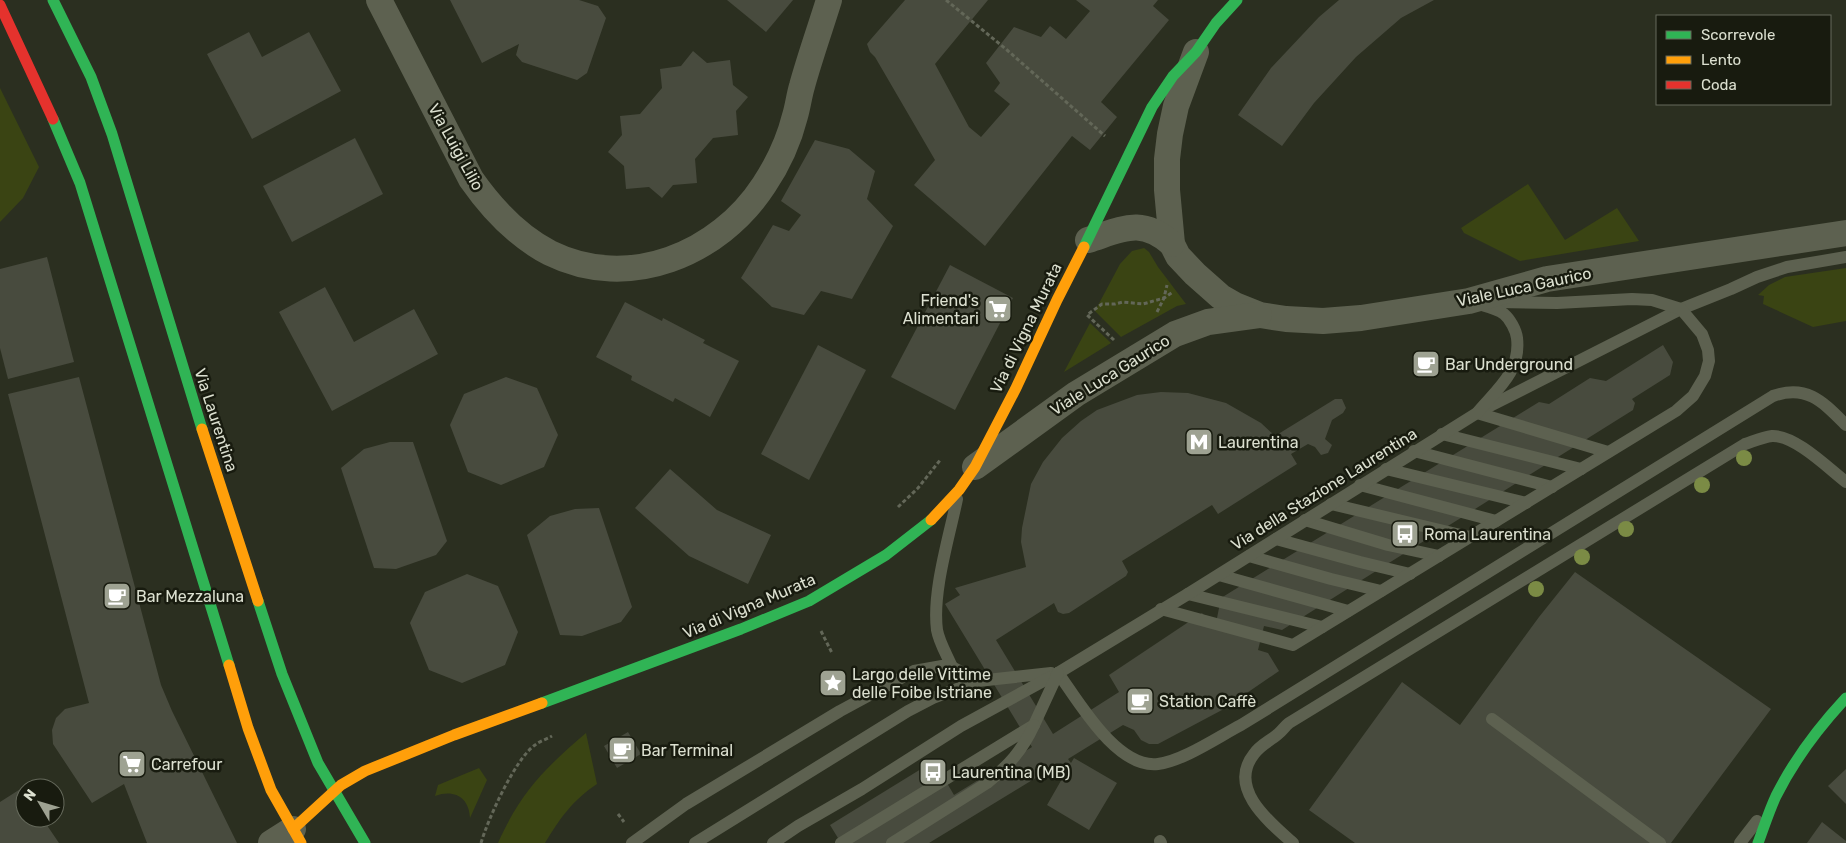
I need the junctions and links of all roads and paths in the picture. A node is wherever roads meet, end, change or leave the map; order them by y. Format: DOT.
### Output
graph roads {
  1 [pos="53,0"];
  2 [pos="379,0"];
  3 [pos="829,0"];
  4 [pos="946,0"];
  5 [pos="1237,0"];
  6 [pos="0,5"];
  7 [pos="1196,52"];
  8 [pos="1103,135"];
  9 [pos="1846,234"];
  10 [pos="1088,240"];
  11 [pos="1172,244"];
  12 [pos="1846,257"];
  13 [pos="1169,277"];
  14 [pos="1177,289"];
  15 [pos="1164,298"];
  16 [pos="1469,301"];
  17 [pos="1681,309"];
  18 [pos="1260,315"];
  19 [pos="1154,318"];
  20 [pos="1118,344"];
  21 [pos="1477,413"];
  22 [pos="1846,425"];
  23 [pos="1442,434"];
  24 [pos="1414,451"];
  25 [pos="1608,452"];
  26 [pos="941,459"];
  27 [pos="975,467"];
  28 [pos="1386,469"];
  29 [pos="1581,469"];
  30 [pos="1846,482"];
  31 [pos="1360,485"];
  32 [pos="1552,486"];
  33 [pos="959,490"];
  34 [pos="1526,503"];
  35 [pos="1331,504"];
  36 [pos="896,509"];
  37 [pos="1305,520"];
  38 [pos="1496,521"];
  39 [pos="1469,537"];
  40 [pos="1276,538"];
  41 [pos="1249,556"];
  42 [pos="1439,556"];
  43 [pos="1410,574"];
  44 [pos="1218,575"];
  45 [pos="1381,591"];
  46 [pos="1188,594"];
  47 [pos="1161,609"];
  48 [pos="1348,611"];
  49 [pos="1322,627"];
  50 [pos="821,631"];
  51 [pos="832,653"];
  52 [pos="952,667"];
  53 [pos="1058,673"];
  54 [pos="978,681"];
  55 [pos="1846,698"];
  56 [pos="1492,719"];
  57 [pos="1034,724"];
  58 [pos="552,736"];
  59 [pos="334,792"];
  60 [pos="1775,798"];
  61 [pos="618,814"];
  62 [pos="622,819"];
  63 [pos="297,836"];
  64 [pos="271,843"];
  65 [pos="365,843"];
  66 [pos="482,843"];
  67 [pos="632,843"];
  68 [pos="695,843"];
  69 [pos="773,843"];
  70 [pos="842,843"];
  71 [pos="892,843"];
  72 [pos="1293,843"];
  73 [pos="1660,843"];
  74 [pos="1740,843"];
  75 [pos="1758,843"];
  1 -- 59 [label="main road, Via Laurentina"];
  2 -- 3 [label="street, Via Luigi Lilio"];
  4 -- 8 [label="path"];
  5 -- 7 [label="main road, Via di Vigna Murata"];
  6 -- 63 [label="main road"];
  7 -- 10 [label="main road, Via di Vigna Murata"];
  7 -- 11 [label="street, Viale Luca Gaurico"];
  9 -- 16 [label="street, Viale Luca Gaurico"];
  10 -- 11 [label="street, Viale Luca Gaurico"];
  10 -- 27 [label="main road, Via di Vigna Murata"];
  11 -- 18 [label="street, Viale Luca Gaurico"];
  12 -- 17 [label="lane"];
  13 -- 15 [label="path"];
  14 -- 15 [label="path"];
  15 -- 19 [label="path"];
  15 -- 20 [label="path"];
  16 -- 17 [label="lane"];
  16 -- 18 [label="street, Viale Luca Gaurico"];
  16 -- 21 [label="lane, Via della Stazione Laurentina"];
  17 -- 21 [label="lane"];
  17 -- 25 [label="lane"];
  18 -- 27 [label="street, Viale Luca Gaurico"];
  21 -- 23 [label="lane, Via della Stazione Laurentina"];
  21 -- 25 [label="lane"];
  22 -- 53 [label="lane"];
  23 -- 24 [label="lane, Via della Stazione Laurentina"];
  23 -- 29 [label="lane"];
  24 -- 28 [label="lane, Via della Stazione Laurentina"];
  24 -- 32 [label="lane"];
  25 -- 29 [label="lane"];
  26 -- 36 [label="path"];
  27 -- 33 [label="main road, Via di Vigna Murata"];
  28 -- 31 [label="lane, Via della Stazione Laurentina"];
  28 -- 34 [label="lane"];
  29 -- 32 [label="lane"];
  30 -- 72 [label="lane"];
  31 -- 35 [label="lane, Via della Stazione Laurentina"];
  31 -- 38 [label="lane"];
  32 -- 34 [label="lane"];
  33 -- 52 [label="lane"];
  33 -- 59 [label="main road, Via di Vigna Murata"];
  34 -- 38 [label="lane"];
  35 -- 37 [label="lane, Via della Stazione Laurentina"];
  35 -- 39 [label="lane"];
  37 -- 40 [label="lane, Via della Stazione Laurentina"];
  37 -- 42 [label="lane"];
  38 -- 39 [label="lane"];
  39 -- 42 [label="lane"];
  40 -- 41 [label="lane, Via della Stazione Laurentina"];
  40 -- 43 [label="lane"];
  41 -- 44 [label="lane, Via della Stazione Laurentina"];
  41 -- 45 [label="lane"];
  42 -- 43 [label="lane"];
  43 -- 45 [label="lane"];
  44 -- 46 [label="lane, Via della Stazione Laurentina"];
  44 -- 48 [label="lane"];
  45 -- 48 [label="lane"];
  46 -- 47 [label="lane, Via della Stazione Laurentina"];
  46 -- 49 [label="lane"];
  47 -- 49 [label="lane"];
  47 -- 53 [label="lane, Via della Stazione Laurentina"];
  48 -- 49 [label="lane"];
  50 -- 51 [label="path"];
  52 -- 54 [label="lane"];
  52 -- 67 [label="lane"];
  53 -- 54 [label="lane"];
  53 -- 57 [label="lane"];
  53 -- 69 [label="lane"];
  54 -- 68 [label="lane"];
  55 -- 60 [label="main road"];
  56 -- 73 [label="lane"];
  57 -- 70 [label="lane"];
  57 -- 71 [label="lane"];
  58 -- 66 [label="path"];
  59 -- 63 [label="main road, Via di Vigna Murata"];
  59 -- 65 [label="main road, Via Laurentina"];
  60 -- 74 [label="lane"];
  60 -- 75 [label="main road"];
  61 -- 62 [label="path"];
  63 -- 64 [label="street"];
}
